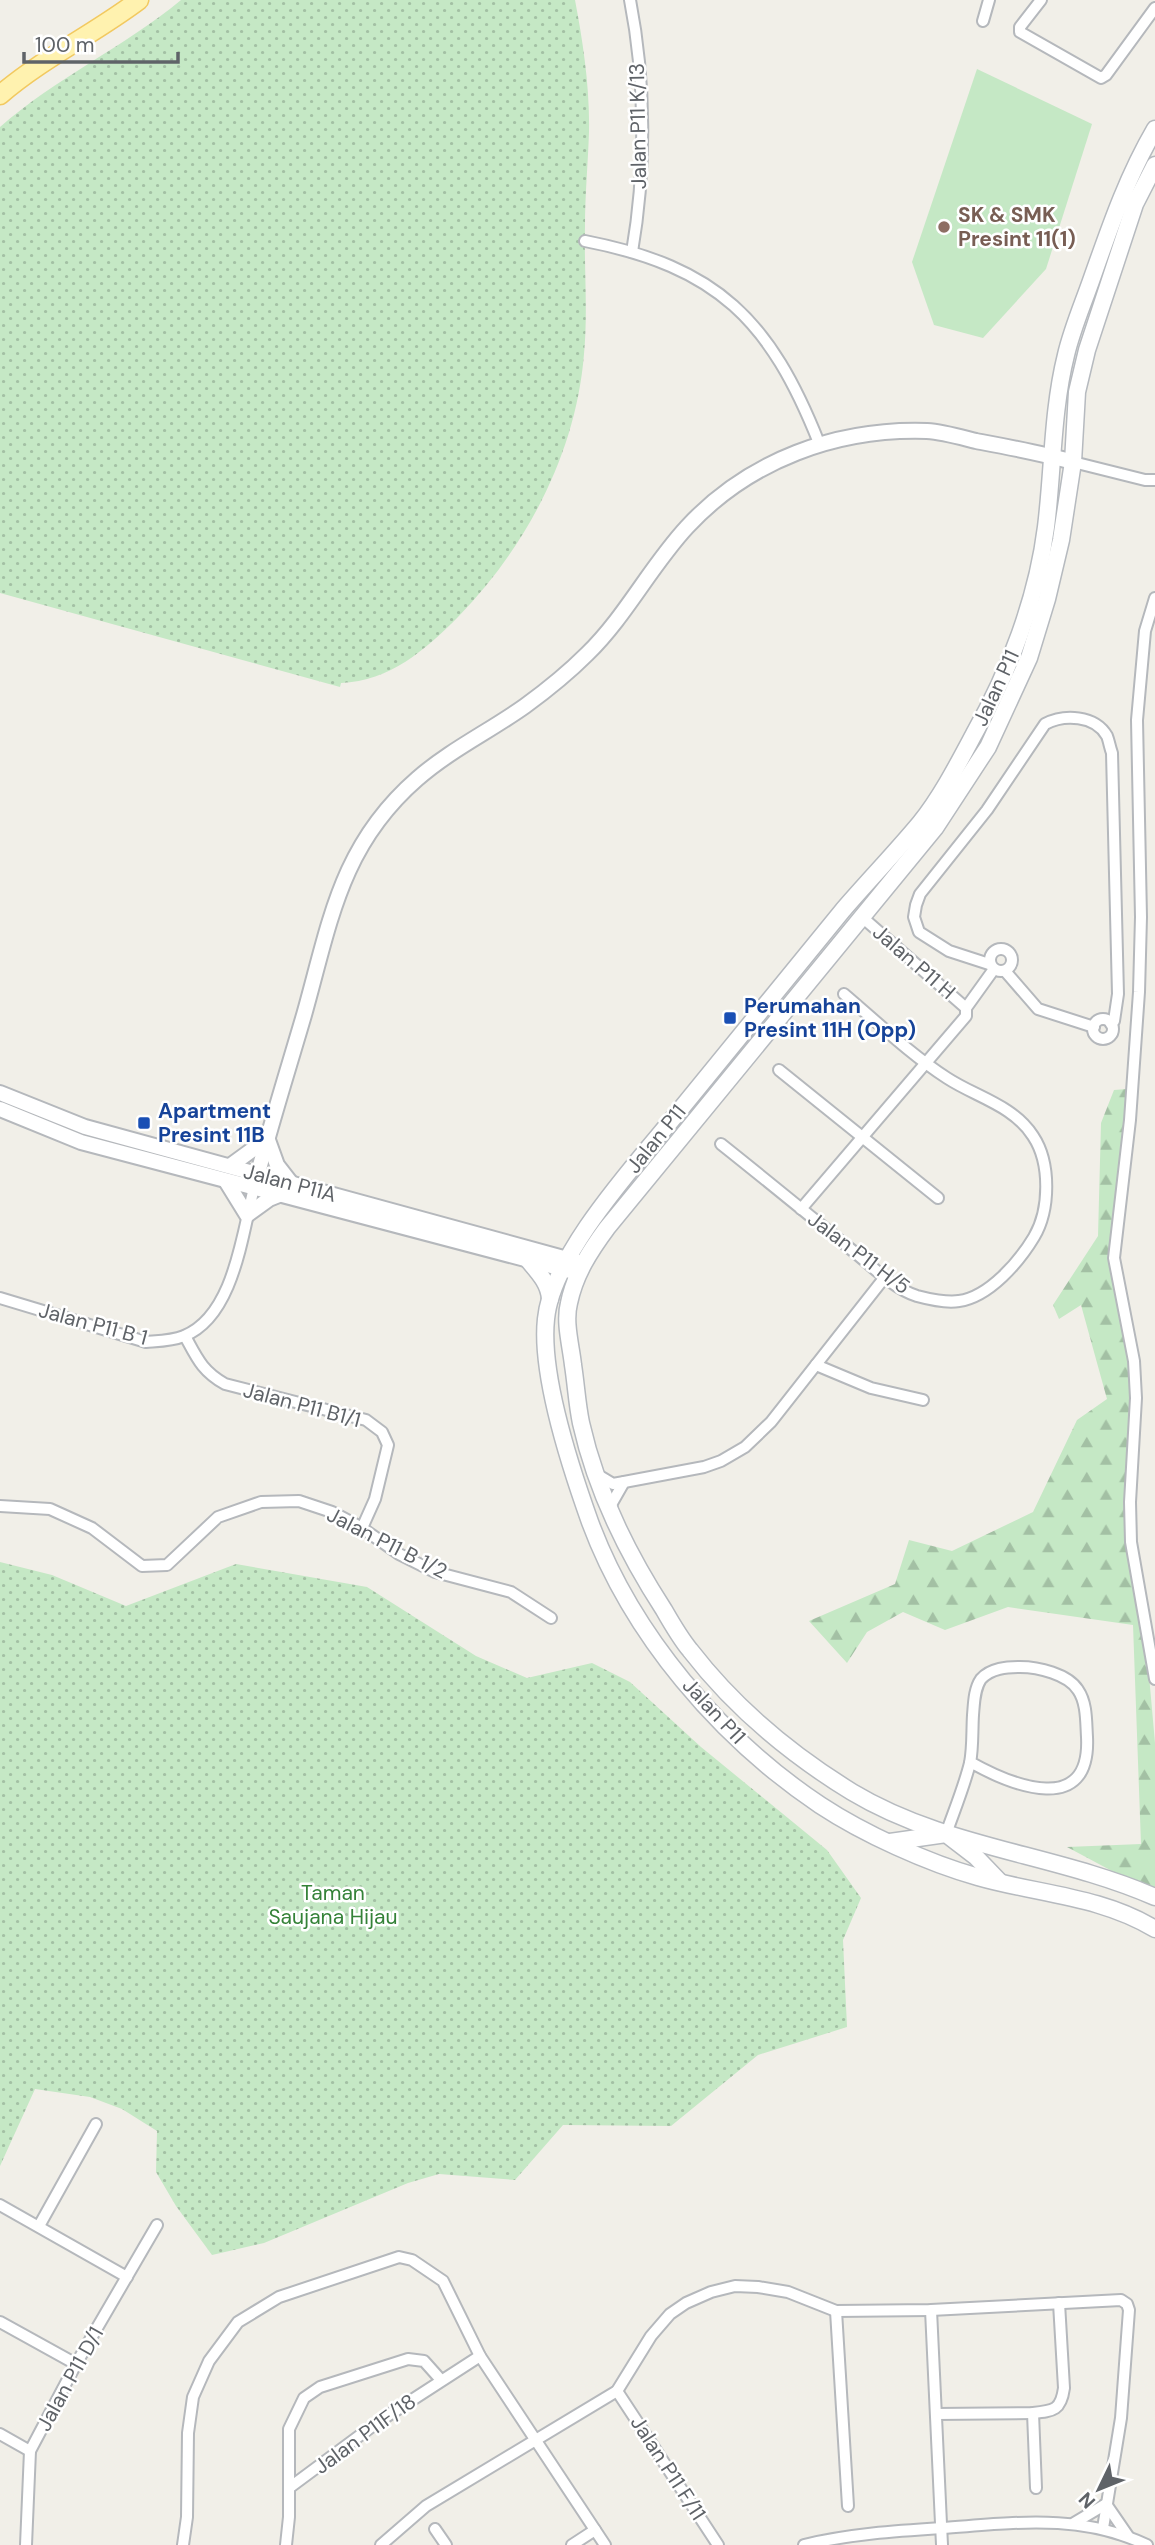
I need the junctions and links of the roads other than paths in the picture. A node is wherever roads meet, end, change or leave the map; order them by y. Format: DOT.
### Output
graph roads {
  1 [pos="139,0"];
  2 [pos="630,0"];
  3 [pos="989,0"];
  4 [pos="1041,0"];
  5 [pos="1155,8"];
  6 [pos="983,21"];
  7 [pos="0,95"];
  8 [pos="1155,129"];
  9 [pos="1155,165"];
  10 [pos="585,241"];
  11 [pos="632,252"];
  12 [pos="819,443"];
  13 [pos="1053,457"];
  14 [pos="1073,462"];
  15 [pos="1155,480"];
  16 [pos="1155,598"];
  17 [pos="864,886"];
  18 [pos="862,917"];
  19 [pos="833,923"];
  20 [pos="996,968"];
  21 [pos="844,994"];
  22 [pos="966,1008"];
  23 [pos="1111,1024"];
  24 [pos="1094,1027"];
  25 [pos="927,1063"];
  26 [pos="779,1070"];
  27 [pos="0,1093"];
  28 [pos="0,1110"];
  29 [pos="268,1138"];
  30 [pos="862,1138"];
  31 [pos="721,1144"];
  32 [pos="228,1173"];
  33 [pos="256,1181"];
  34 [pos="291,1183"];
  35 [pos="279,1195"];
  36 [pos="938,1198"];
  37 [pos="801,1209"];
  38 [pos="247,1215"];
  39 [pos="528,1260"];
  40 [pos="572,1266"];
  41 [pos="885,1277"];
  42 [pos="0,1298"];
  43 [pos="550,1299"];
  44 [pos="185,1336"];
  45 [pos="816,1365"];
  46 [pos="923,1400"];
  47 [pos="596,1474"];
  48 [pos="624,1482"];
  49 [pos="0,1506"];
  50 [pos="611,1514"];
  51 [pos="362,1528"];
  52 [pos="551,1618"];
  53 [pos="1155,1679"];
  54 [pos="970,1762"];
  55 [pos="946,1834"];
  56 [pos="890,1842"];
  57 [pos="1000,1882"];
  58 [pos="1155,1897"];
  59 [pos="1155,1929"];
  60 [pos="96,2124"];
  61 [pos="0,2205"];
  62 [pos="157,2225"];
  63 [pos="39,2226"];
  64 [pos="127,2277"];
  65 [pos="1059,2303"];
  66 [pos="931,2310"];
  67 [pos="836,2311"];
  68 [pos="0,2322"];
  69 [pos="480,2356"];
  70 [pos="76,2364"];
  71 [pos="441,2379"];
  72 [pos="617,2391"];
  73 [pos="1033,2413"];
  74 [pos="936,2414"];
  75 [pos="0,2434"];
  76 [pos="536,2440"];
  77 [pos="30,2451"];
  78 [pos="289,2488"];
  79 [pos="1036,2488"];
  80 [pos="1106,2504"];
  81 [pos="848,2506"];
  82 [pos="1074,2523"];
  83 [pos="941,2528"];
  84 [pos="1103,2528"];
  85 [pos="435,2529"];
  86 [pos="595,2530"];
  87 [pos="1128,2536"];
  88 [pos="26,2545"];
  89 [pos="183,2545"];
  90 [pos="286,2545"];
  91 [pos="381,2545"];
  92 [pos="446,2545"];
  93 [pos="572,2545"];
  94 [pos="605,2545"];
  95 [pos="718,2545"];
  96 [pos="804,2545"];
  97 [pos="942,2545"];
  98 [pos="1147,2545"];
  1 -- 7 [label="main road"];
  2 -- 11 [label="street, Jalan P11 K/13"];
  3 -- 6 [label="street"];
  4 -- 5 [label="street"];
  8 -- 13 [label="main road, Jalan P11"];
  9 -- 14 [label="main road, Jalan P11"];
  10 -- 11 [label="street"];
  11 -- 12 [label="street"];
  12 -- 13 [label="street"];
  12 -- 29 [label="street"];
  13 -- 14 [label="street"];
  13 -- 17 [label="main road, Jalan P11"];
  14 -- 15 [label="street"];
  14 -- 18 [label="main road, Jalan P11"];
  16 -- 53 [label="street"];
  17 -- 18 [label="main road"];
  17 -- 19 [label="main road, Jalan P11"];
  18 -- 19 [label="main road"];
  18 -- 22 [label="street, Jalan P11 H"];
  18 -- 40 [label="main road, Jalan P11"];
  19 -- 40 [label="main road, Jalan P11"];
  20 -- 22 [label="street"];
  20 -- 23 [label="street"];
  20 -- 24 [label="street"];
  21 -- 25 [label="street, Jalan P11 H/5"];
  22 -- 25 [label="street"];
  23 -- 24 [label="street"];
  23 -- 24 [label="street"];
  25 -- 30 [label="street"];
  25 -- 41 [label="street, Jalan P11 H/5"];
  26 -- 30 [label="street"];
  27 -- 32 [label="street, Jalan P11A"];
  28 -- 32 [label="street, Jalan P11A"];
  29 -- 32 [label="street"];
  29 -- 33 [label="street"];
  29 -- 34 [label="street"];
  30 -- 36 [label="street"];
  30 -- 37 [label="street"];
  31 -- 37 [label="street, Jalan P11 H/5"];
  32 -- 33 [label="street, Jalan P11A"];
  32 -- 38 [label="street"];
  33 -- 34 [label="street, Jalan P11A"];
  33 -- 35 [label="street, Jalan P11A"];
  33 -- 38 [label="street, Jalan P11 B 1"];
  34 -- 40 [label="street, Jalan P11A"];
  35 -- 38 [label="street"];
  35 -- 39 [label="street, Jalan P11A"];
  37 -- 41 [label="street, Jalan P11 H/5"];
  38 -- 44 [label="street, Jalan P11 B 1"];
  39 -- 40 [label="street, Jalan P11A"];
  39 -- 43 [label="main road"];
  40 -- 43 [label="main road, Jalan P11"];
  40 -- 47 [label="main road, Jalan P11"];
  41 -- 45 [label="street"];
  42 -- 44 [label="street, Jalan P11 B 1"];
  43 -- 56 [label="main road, Jalan P11"];
  44 -- 51 [label="street, Jalan P11 B1/1"];
  45 -- 46 [label="street"];
  45 -- 48 [label="street"];
  47 -- 48 [label="street"];
  47 -- 50 [label="main road, Jalan P11"];
  48 -- 50 [label="street"];
  49 -- 51 [label="street, Jalan P11 B 1/2"];
  50 -- 55 [label="main road, Jalan P11"];
  51 -- 52 [label="street, Jalan P11 B 1/2"];
  54 -- 54 [label="street"];
  54 -- 55 [label="street"];
  55 -- 56 [label="main road"];
  55 -- 57 [label="main road"];
  55 -- 58 [label="main road, Jalan P11"];
  56 -- 57 [label="main road, Jalan P11"];
  57 -- 59 [label="main road, Jalan P11"];
  60 -- 63 [label="street"];
  61 -- 63 [label="street"];
  62 -- 64 [label="street, Jalan P11 D/1"];
  63 -- 64 [label="street"];
  64 -- 70 [label="street, Jalan P11 D/1"];
  65 -- 66 [label="street"];
  65 -- 73 [label="street"];
  65 -- 80 [label="street"];
  66 -- 67 [label="street"];
  66 -- 74 [label="street"];
  67 -- 72 [label="street"];
  67 -- 81 [label="street"];
  68 -- 70 [label="street"];
  69 -- 71 [label="street, Jalan P11F/18"];
  69 -- 76 [label="street"];
  69 -- 89 [label="street"];
  70 -- 77 [label="street, Jalan P11 D/1"];
  71 -- 78 [label="street, Jalan P11F/18"];
  71 -- 78 [label="street, Jalan P11F/18"];
  72 -- 76 [label="street"];
  72 -- 95 [label="street, Jalan P11 F/11"];
  73 -- 74 [label="street"];
  73 -- 79 [label="street"];
  74 -- 83 [label="street"];
  75 -- 77 [label="street"];
  76 -- 86 [label="street"];
  76 -- 91 [label="street"];
  77 -- 88 [label="street, Jalan P11 D/1"];
  78 -- 90 [label="street, Jalan P11F/18"];
  80 -- 82 [label="street"];
  80 -- 84 [label="street"];
  80 -- 87 [label="street"];
  82 -- 83 [label="street"];
  82 -- 84 [label="street"];
  83 -- 96 [label="street"];
  83 -- 97 [label="street"];
  84 -- 87 [label="street"];
  85 -- 92 [label="street"];
  86 -- 93 [label="street"];
  86 -- 94 [label="street"];
  87 -- 98 [label="street"];
}
